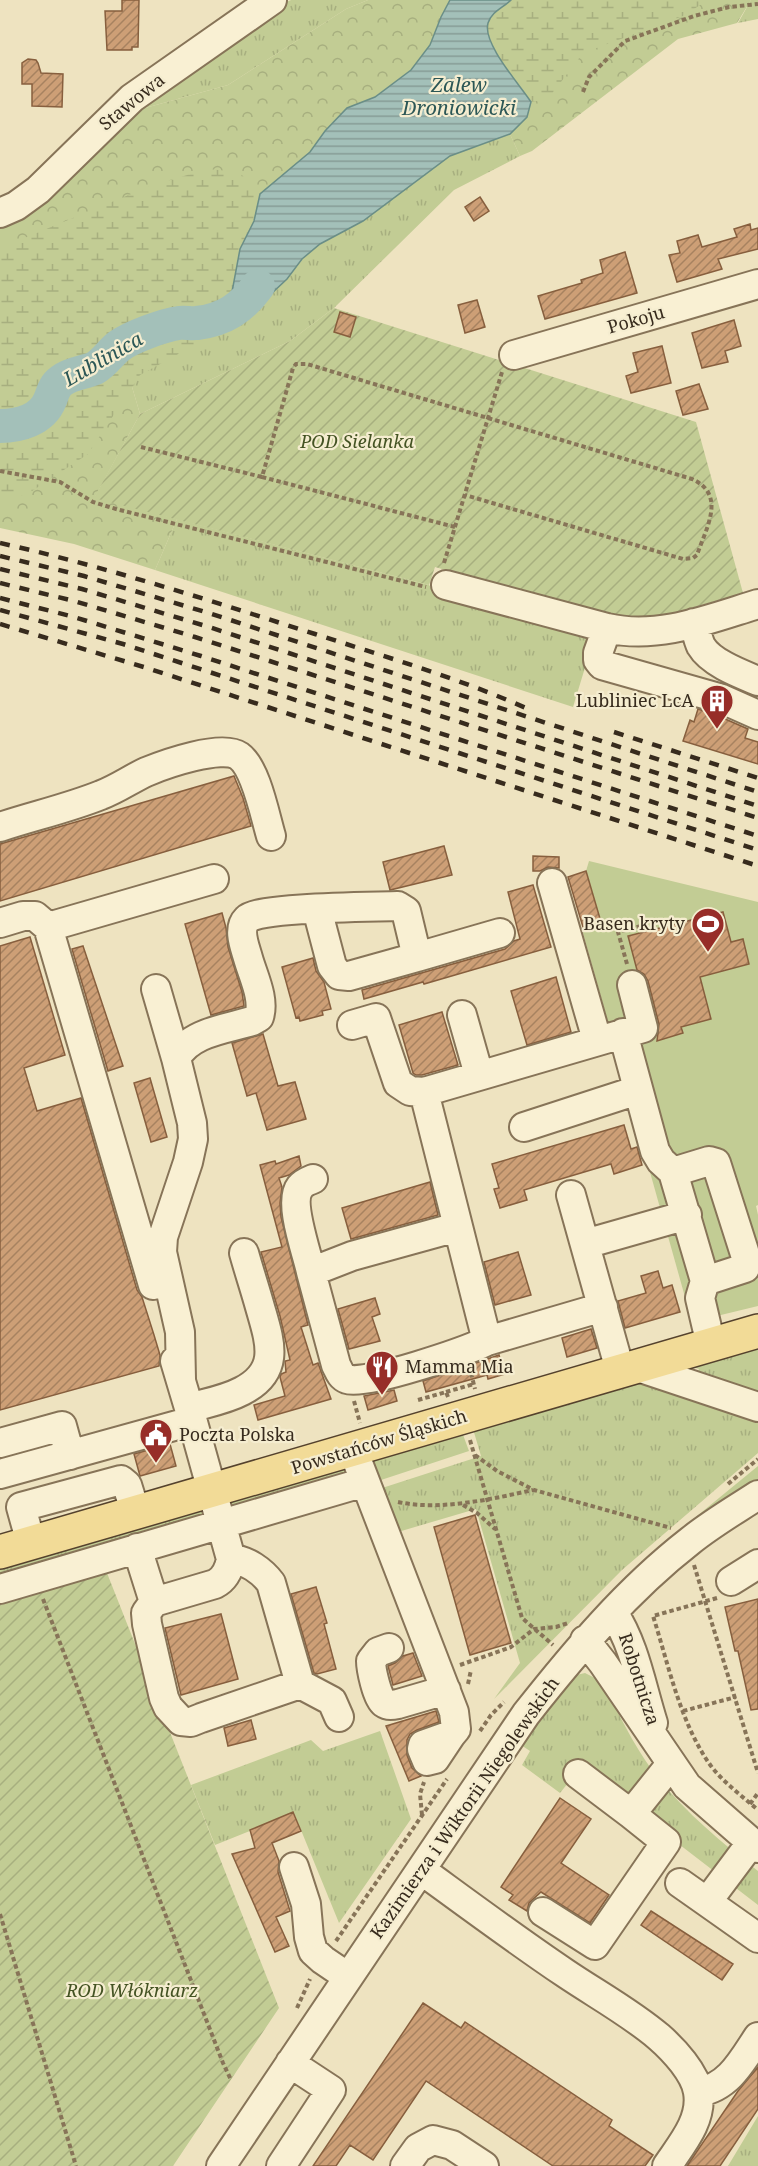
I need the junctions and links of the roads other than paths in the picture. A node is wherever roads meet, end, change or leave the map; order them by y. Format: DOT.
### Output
graph roads {
  1 [pos="272,0"];
  2 [pos="0,213"];
  3 [pos="758,284"];
  4 [pos="509,362"];
  5 [pos="446,585"];
  6 [pos="758,604"];
  7 [pos="607,628"];
  8 [pos="661,630"];
  9 [pos="698,635"];
  10 [pos="647,677"];
  11 [pos="758,681"];
  12 [pos="689,689"];
  13 [pos="758,715"];
  14 [pos="0,827"];
  15 [pos="271,836"];
  16 [pos="214,879"];
  17 [pos="552,883"];
  18 [pos="317,909"];
  19 [pos="0,923"];
  20 [pos="48,927"];
  21 [pos="500,933"];
  22 [pos="417,957"];
  23 [pos="632,985"];
  24 [pos="156,988"];
  25 [pos="462,1015"];
  26 [pos="375,1018"];
  27 [pos="610,1037"];
  28 [pos="176,1058"];
  29 [pos="479,1075"];
  30 [pos="638,1090"];
  31 [pos="424,1092"];
  32 [pos="524,1127"];
  33 [pos="673,1172"];
  34 [pos="313,1179"];
  35 [pos="571,1195"];
  36 [pos="687,1215"];
  37 [pos="457,1227"];
  38 [pos="585,1244"];
  39 [pos="751,1249"];
  40 [pos="244,1253"];
  41 [pos="311,1272"];
  42 [pos="705,1281"];
  43 [pos="603,1307"];
  44 [pos="758,1331"];
  45 [pos="487,1341"];
  46 [pos="711,1345"];
  47 [pos="628,1368"];
  48 [pos="181,1379"];
  49 [pos="758,1407"];
  50 [pos="190,1415"];
  51 [pos="0,1443"];
  52 [pos="353,1450"];
  53 [pos="70,1455"];
  54 [pos="5,1473"];
  55 [pos="368,1489"];
  56 [pos="212,1492"];
  57 [pos="758,1495"];
  58 [pos="21,1507"];
  59 [pos="136,1514"];
  60 [pos="221,1523"];
  61 [pos="31,1544"];
  62 [pos="137,1548"];
  63 [pos="0,1552"];
  64 [pos="231,1559"];
  65 [pos="758,1564"];
  66 [pos="0,1589"];
  67 [pos="726,1589"];
  68 [pos="154,1602"];
  69 [pos="613,1612"];
  70 [pos="579,1630"];
  71 [pos="389,1648"];
  72 [pos="442,1680"];
  73 [pos="300,1684"];
  74 [pos="339,1717"];
  75 [pos="666,1756"];
  76 [pos="431,1762"];
  77 [pos="578,1774"];
  78 [pos="631,1814"];
  79 [pos="754,1846"];
  80 [pos="294,1867"];
  81 [pos="421,1870"];
  82 [pos="680,1882"];
  83 [pos="707,1902"];
  84 [pos="543,1912"];
  85 [pos="758,1938"];
  86 [pos="348,1977"];
  87 [pos="758,2037"];
  88 [pos="290,2063"];
  89 [pos="699,2092"];
  90 [pos="221,2166"];
  91 [pos="281,2166"];
  92 [pos="405,2166"];
  93 [pos="484,2166"];
  94 [pos="667,2166"];
  1 -- 2 [label="street, Stawowa"];
  3 -- 4 [label="street, Pokoju"];
  5 -- 7 [label="street"];
  6 -- 9 [label="street"];
  7 -- 8 [label="street"];
  7 -- 10 [label="street"];
  8 -- 9 [label="street"];
  8 -- 10 [label="street"];
  9 -- 11 [label="street"];
  9 -- 12 [label="street"];
  10 -- 12 [label="street"];
  12 -- 13 [label="street"];
  14 -- 15 [label="street"];
  16 -- 20 [label="street"];
  17 -- 27 [label="street"];
  18 -- 22 [label="street"];
  18 -- 22 [label="street"];
  18 -- 28 [label="street"];
  19 -- 20 [label="street"];
  20 -- 48 [label="street"];
  21 -- 22 [label="street"];
  23 -- 27 [label="street"];
  24 -- 28 [label="street"];
  25 -- 29 [label="street"];
  26 -- 31 [label="street"];
  27 -- 29 [label="street"];
  27 -- 30 [label="street"];
  28 -- 48 [label="street"];
  29 -- 31 [label="street"];
  30 -- 32 [label="street"];
  30 -- 33 [label="street"];
  31 -- 37 [label="street"];
  33 -- 36 [label="street"];
  33 -- 39 [label="street"];
  34 -- 41 [label="street"];
  35 -- 38 [label="street"];
  36 -- 38 [label="street"];
  36 -- 42 [label="street"];
  37 -- 41 [label="street"];
  37 -- 45 [label="street"];
  38 -- 43 [label="street"];
  39 -- 42 [label="street"];
  40 -- 50 [label="street"];
  41 -- 45 [label="street"];
  42 -- 46 [label="street"];
  43 -- 45 [label="street"];
  43 -- 47 [label="street"];
  44 -- 46 [label="main road, Powstańców Śląskich"];
  46 -- 47 [label="main road, Powstańców Śląskich"];
  47 -- 49 [label="street"];
  47 -- 52 [label="main road, Powstańców Śląskich"];
  48 -- 50 [label="street"];
  50 -- 53 [label="street"];
  50 -- 56 [label="street"];
  51 -- 53 [label="street"];
  52 -- 55 [label="street"];
  52 -- 56 [label="main road, Powstańców Śląskich"];
  53 -- 54 [label="street"];
  54 -- 58 [label="street"];
  55 -- 60 [label="street"];
  55 -- 72 [label="street"];
  56 -- 59 [label="main road, Powstańców Śląskich"];
  56 -- 60 [label="street"];
  57 -- 69 [label="street, Kazimierza i Wiktorii Niegolewskich"];
  58 -- 59 [label="street"];
  58 -- 61 [label="street"];
  59 -- 61 [label="main road, Powstańców Śląskich"];
  60 -- 62 [label="street"];
  60 -- 64 [label="street"];
  61 -- 63 [label="main road, Powstańców Śląskich"];
  62 -- 66 [label="street"];
  62 -- 68 [label="street"];
  64 -- 68 [label="street"];
  64 -- 73 [label="street"];
  65 -- 67 [label="street"];
  68 -- 73 [label="street"];
  69 -- 70 [label="street, Kazimierza i Wiktorii Niegolewskich"];
  69 -- 75 [label="street, Robotnicza"];
  70 -- 75 [label="street, Robotnicza"];
  70 -- 81 [label="street, Kazimierza i Wiktorii Niegolewskich"];
  71 -- 72 [label="street"];
  72 -- 76 [label="street"];
  73 -- 74 [label="street"];
  75 -- 78 [label="street"];
  75 -- 79 [label="street, Robotnicza"];
  77 -- 78 [label="street"];
  78 -- 84 [label="street"];
  79 -- 83 [label="street"];
  80 -- 86 [label="street"];
  81 -- 86 [label="street, Kazimierza i Wiktorii Niegolewskich"];
  81 -- 89 [label="street"];
  82 -- 83 [label="street"];
  83 -- 85 [label="street"];
  86 -- 88 [label="street, Kazimierza i Wiktorii Niegolewskich"];
  87 -- 89 [label="street"];
  88 -- 90 [label="street, Kazimierza i Wiktorii Niegolewskich"];
  88 -- 91 [label="street"];
  89 -- 94 [label="street"];
  92 -- 93 [label="street"];
}
